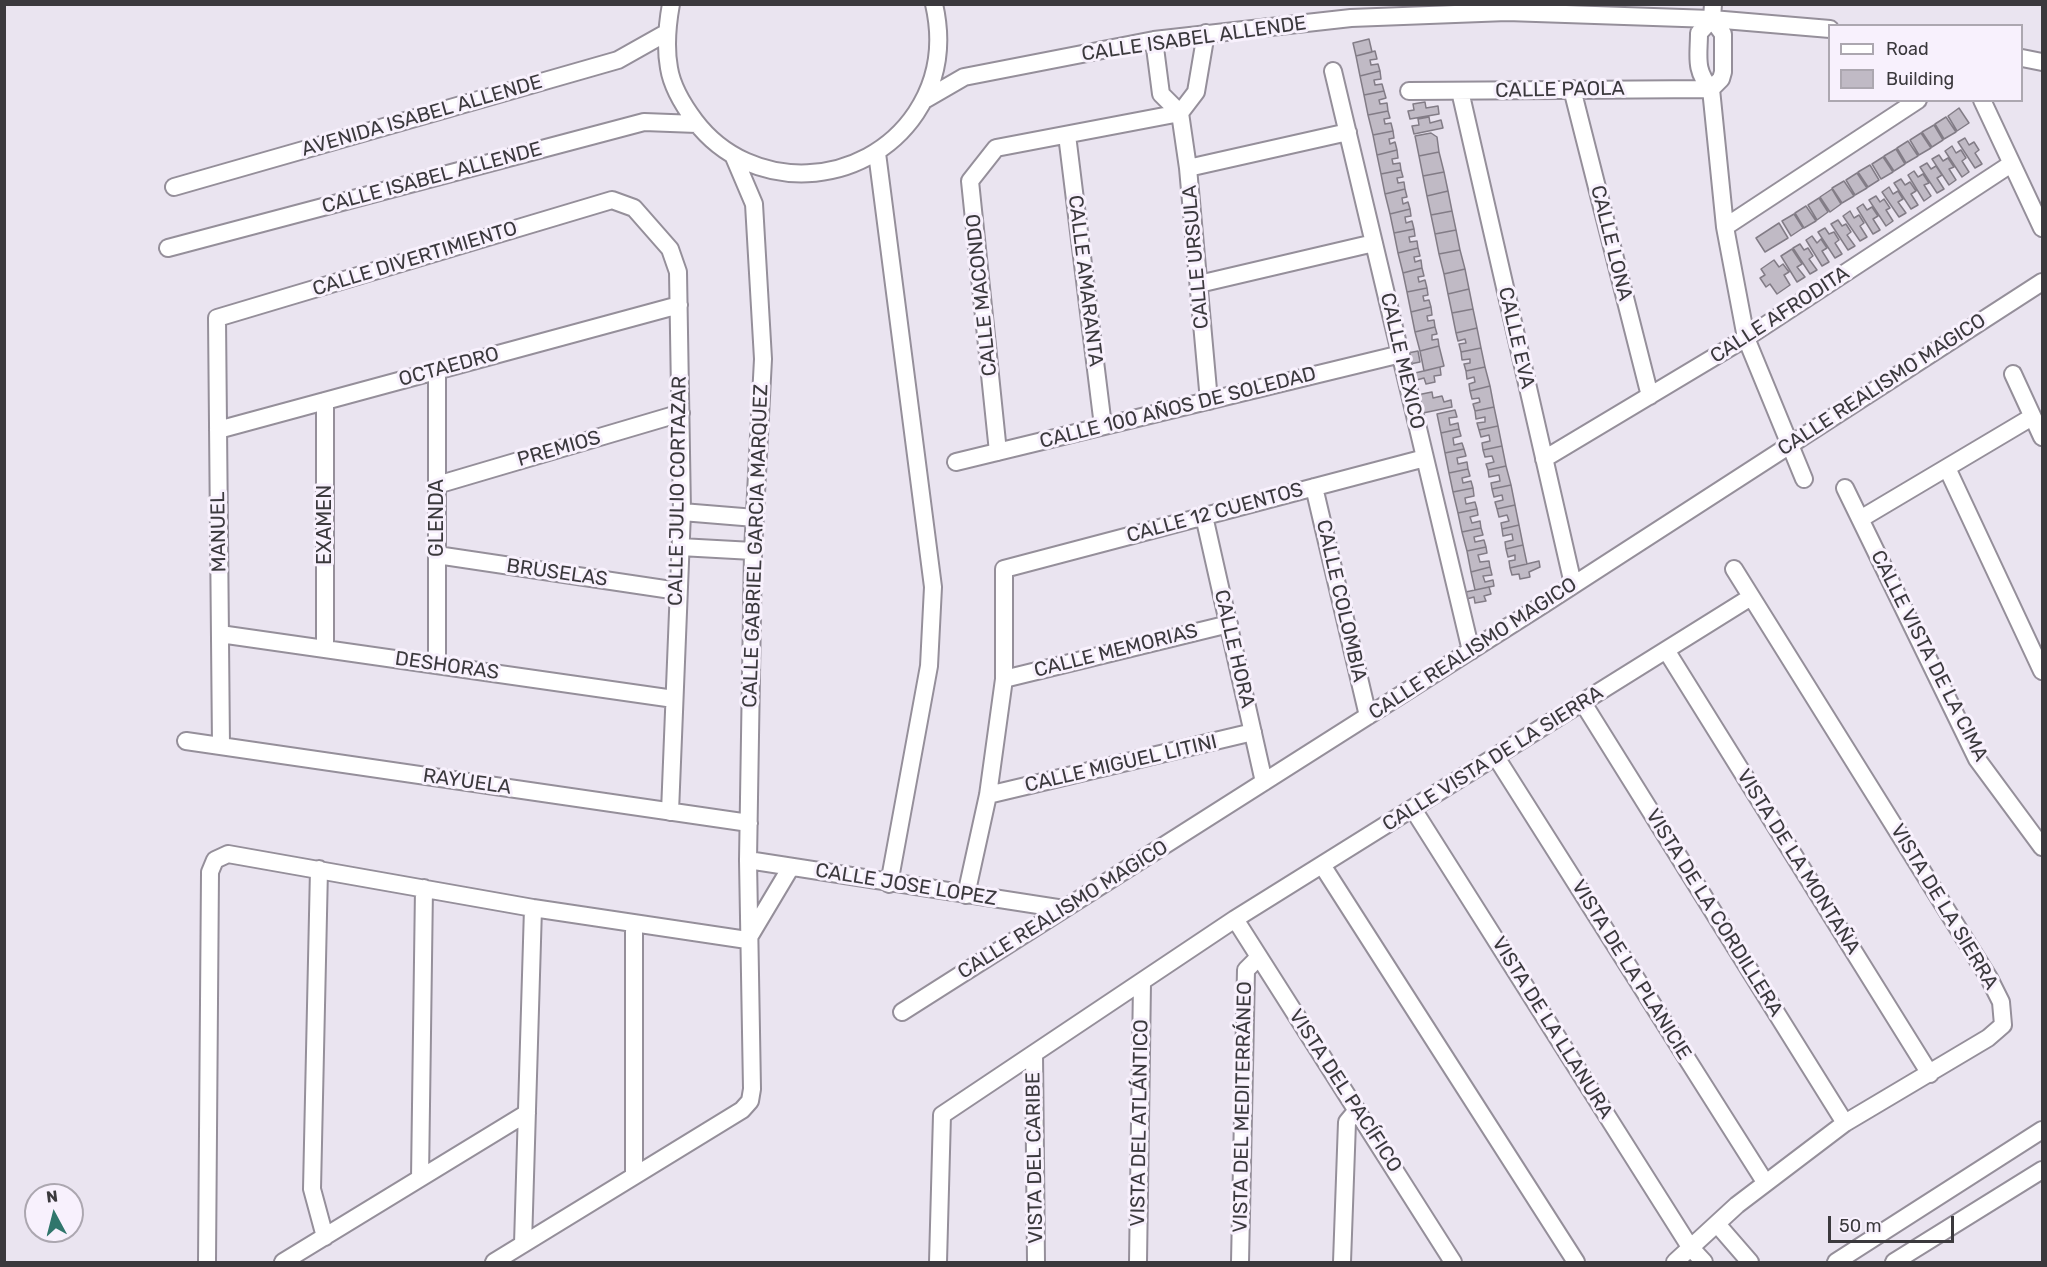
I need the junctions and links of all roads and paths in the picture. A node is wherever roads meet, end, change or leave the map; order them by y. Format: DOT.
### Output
graph roads {
  1 [pos="671,4"];
  2 [pos="934,4"];
  3 [pos="1712,12"];
  4 [pos="1828,29"];
  5 [pos="666,33"];
  6 [pos="1206,33"];
  7 [pos="1154,40"];
  8 [pos="2023,58"];
  9 [pos="2043,62"];
  10 [pos="1333,71"];
  11 [pos="1711,88"];
  12 [pos="1572,89"];
  13 [pos="1460,91"];
  14 [pos="1409,92"];
  15 [pos="926,99"];
  16 [pos="1915,102"];
  17 [pos="1983,102"];
  18 [pos="1180,113"];
  19 [pos="697,124"];
  20 [pos="1348,132"];
  21 [pos="1067,135"];
  22 [pos="877,153"];
  23 [pos="734,157"];
  24 [pos="2011,164"];
  25 [pos="1188,168"];
  26 [pos="174,187"];
  27 [pos="612,200"];
  28 [pos="1725,227"];
  29 [pos="2043,228"];
  30 [pos="1374,243"];
  31 [pos="168,248"];
  32 [pos="2043,282"];
  33 [pos="1199,284"];
  34 [pos="679,305"];
  35 [pos="217,318"];
  36 [pos="1746,338"];
  37 [pos="1401,354"];
  38 [pos="437,371"];
  39 [pos="2013,374"];
  40 [pos="1650,396"];
  41 [pos="325,401"];
  42 [pos="1209,401"];
  43 [pos="681,414"];
  44 [pos="2032,417"];
  45 [pos="1103,426"];
  46 [pos="218,430"];
  47 [pos="2043,437"];
  48 [pos="1790,444"];
  49 [pos="998,452"];
  50 [pos="1425,458"];
  51 [pos="1544,459"];
  52 [pos="956,462"];
  53 [pos="1947,468"];
  54 [pos="1804,479"];
  55 [pos="436,484"];
  56 [pos="1314,487"];
  57 [pos="1845,488"];
  58 [pos="682,512"];
  59 [pos="1204,516"];
  60 [pos="755,518"];
  61 [pos="1862,518"];
  62 [pos="680,548"];
  63 [pos="753,551"];
  64 [pos="436,555"];
  65 [pos="1734,569"];
  66 [pos="1574,585"];
  67 [pos="678,591"];
  68 [pos="1751,597"];
  69 [pos="1229,624"];
  70 [pos="220,634"];
  71 [pos="325,649"];
  72 [pos="1666,650"];
  73 [pos="1471,651"];
  74 [pos="436,665"];
  75 [pos="2043,671"];
  76 [pos="1004,679"];
  77 [pos="674,699"];
  78 [pos="1583,703"];
  79 [pos="1368,716"];
  80 [pos="1253,732"];
  81 [pos="186,741"];
  82 [pos="221,746"];
  83 [pos="1496,757"];
  84 [pos="1264,782"];
  85 [pos="988,795"];
  86 [pos="1413,808"];
  87 [pos="670,812"];
  88 [pos="749,823"];
  89 [pos="2043,848"];
  90 [pos="748,860"];
  91 [pos="1322,865"];
  92 [pos="791,867"];
  93 [pos="319,869"];
  94 [pos="890,884"];
  95 [pos="424,888"];
  96 [pos="966,895"];
  97 [pos="533,909"];
  98 [pos="1064,909"];
  99 [pos="1235,919"];
  100 [pos="634,923"];
  101 [pos="747,940"];
  102 [pos="1259,957"];
  103 [pos="1142,982"];
  104 [pos="902,1012"];
  105 [pos="1034,1054"];
  106 [pos="1930,1074"];
  107 [pos="1357,1110"];
  108 [pos="527,1113"];
  109 [pos="1845,1124"];
  110 [pos="2043,1130"];
  111 [pos="2043,1170"];
  112 [pos="634,1176"];
  113 [pos="420,1178"];
  114 [pos="1765,1182"];
  115 [pos="1717,1224"];
  116 [pos="325,1237"];
  117 [pos="523,1244"];
  118 [pos="1690,1247"];
  119 [pos="207,1263"];
  120 [pos="283,1263"];
  121 [pos="494,1263"];
  122 [pos="938,1263"];
  123 [pos="1036,1263"];
  124 [pos="1138,1263"];
  125 [pos="1240,1263"];
  126 [pos="1342,1263"];
  127 [pos="1453,1263"];
  128 [pos="1576,1263"];
  129 [pos="1675,1263"];
  130 [pos="1704,1263"];
  131 [pos="1750,1263"];
  132 [pos="1836,1263"];
  133 [pos="1894,1263"];
  1 -- 5 [label="street"];
  2 -- 15 [label="street"];
  3 -- 4 [label="street, CALLE ISABEL ALLENDE"];
  3 -- 6 [label="street, CALLE ISABEL ALLENDE"];
  3 -- 11 [label="street"];
  3 -- 11 [label="street"];
  5 -- 19 [label="street"];
  5 -- 26 [label="street, AVENIDA ISABEL ALLENDE"];
  6 -- 7 [label="street, CALLE ISABEL ALLENDE"];
  6 -- 18 [label="street"];
  7 -- 15 [label="street, CALLE ISABEL ALLENDE"];
  7 -- 18 [label="street"];
  8 -- 9 [label="street"];
  10 -- 20 [label="street, CALLE MEXICO"];
  11 -- 12 [label="street, CALLE PAOLA"];
  11 -- 28 [label="street"];
  12 -- 13 [label="street, CALLE PAOLA"];
  12 -- 40 [label="street, CALLE LONA"];
  13 -- 14 [label="street, CALLE PAOLA"];
  13 -- 51 [label="street, CALLE EVA"];
  15 -- 22 [label="street"];
  16 -- 28 [label="street"];
  17 -- 24 [label="street"];
  18 -- 21 [label="street"];
  18 -- 25 [label="street, CALLE URSULA"];
  19 -- 23 [label="street"];
  19 -- 31 [label="street, CALLE ISABEL ALLENDE"];
  20 -- 25 [label="street"];
  20 -- 30 [label="street, CALLE MEXICO"];
  21 -- 45 [label="street, CALLE AMARANTA"];
  21 -- 49 [label="street, CALLE MACONDO"];
  22 -- 23 [label="street"];
  22 -- 94 [label="street"];
  23 -- 60 [label="street, CALLE GABRIEL GARCIA MARQUEZ"];
  24 -- 29 [label="street"];
  24 -- 36 [label="street, CALLE AFRODITA"];
  25 -- 33 [label="street, CALLE URSULA"];
  27 -- 34 [label="street, CALLE JULIO CORTAZAR"];
  27 -- 35 [label="street, CALLE DIVERTIMIENTO"];
  28 -- 36 [label="street"];
  30 -- 33 [label="street"];
  30 -- 37 [label="street, CALLE MEXICO"];
  32 -- 48 [label="street, CALLE REALISMO MAGICO"];
  33 -- 42 [label="street, CALLE URSULA"];
  34 -- 38 [label="street, OCTAEDRO"];
  34 -- 43 [label="street, CALLE JULIO CORTAZAR"];
  35 -- 46 [label="street, MANUEL"];
  36 -- 40 [label="street, CALLE AFRODITA"];
  36 -- 48 [label="street"];
  37 -- 42 [label="street, CALLE 100 AÑOS DE SOLEDAD"];
  37 -- 50 [label="street, CALLE MEXICO"];
  38 -- 41 [label="street, OCTAEDRO"];
  38 -- 55 [label="street, GLENDA"];
  39 -- 44 [label="street"];
  40 -- 51 [label="street, CALLE AFRODITA"];
  41 -- 46 [label="street, OCTAEDRO"];
  41 -- 71 [label="street, EXAMEN"];
  42 -- 45 [label="street, CALLE 100 AÑOS DE SOLEDAD"];
  43 -- 55 [label="street, PREMIOS"];
  43 -- 58 [label="street, CALLE JULIO CORTAZAR"];
  44 -- 47 [label="street"];
  44 -- 53 [label="street"];
  45 -- 49 [label="street, CALLE 100 AÑOS DE SOLEDAD"];
  46 -- 70 [label="street, MANUEL"];
  48 -- 54 [label="street"];
  48 -- 66 [label="street, CALLE REALISMO MAGICO"];
  49 -- 52 [label="street, CALLE 100 AÑOS DE SOLEDAD"];
  50 -- 56 [label="street, CALLE 12 CUENTOS"];
  50 -- 73 [label="street, CALLE MEXICO"];
  51 -- 66 [label="street, CALLE EVA"];
  53 -- 61 [label="street"];
  53 -- 75 [label="street"];
  55 -- 64 [label="street, GLENDA"];
  56 -- 59 [label="street, CALLE 12 CUENTOS"];
  56 -- 79 [label="street, CALLE COLOMBIA"];
  57 -- 61 [label="street, CALLE VISTA DE LA CIMA"];
  58 -- 60 [label="street"];
  58 -- 62 [label="street, CALLE JULIO CORTAZAR"];
  59 -- 69 [label="street, CALLE HORA"];
  59 -- 76 [label="street, CALLE 12 CUENTOS"];
  60 -- 63 [label="street, CALLE GABRIEL GARCIA MARQUEZ"];
  61 -- 89 [label="street, CALLE VISTA DE LA CIMA"];
  62 -- 63 [label="street"];
  62 -- 67 [label="street, CALLE JULIO CORTAZAR"];
  63 -- 88 [label="street, CALLE GABRIEL GARCIA MARQUEZ"];
  64 -- 67 [label="street, BRUSELAS"];
  64 -- 74 [label="street, GLENDA"];
  65 -- 68 [label="street, VISTA DE LA SIERRA"];
  66 -- 73 [label="street, CALLE REALISMO MAGICO"];
  67 -- 77 [label="street, CALLE JULIO CORTAZAR"];
  68 -- 72 [label="street, CALLE VISTA DE LA SIERRA"];
  68 -- 106 [label="street, VISTA DE LA SIERRA"];
  69 -- 76 [label="street, CALLE MEMORIAS"];
  69 -- 80 [label="street, CALLE HORA"];
  70 -- 71 [label="street, DESHORAS"];
  70 -- 82 [label="street, MANUEL"];
  71 -- 74 [label="street, DESHORAS"];
  72 -- 78 [label="street, CALLE VISTA DE LA SIERRA"];
  72 -- 106 [label="street, VISTA DE LA MONTAÑA"];
  73 -- 79 [label="street, CALLE REALISMO MAGICO"];
  74 -- 77 [label="street, DESHORAS"];
  76 -- 85 [label="street"];
  77 -- 87 [label="street, CALLE JULIO CORTAZAR"];
  78 -- 83 [label="street, CALLE VISTA DE LA SIERRA"];
  78 -- 109 [label="street, VISTA DE LA CORDILLERA"];
  79 -- 84 [label="street, CALLE REALISMO MAGICO"];
  80 -- 84 [label="street, CALLE HORA"];
  80 -- 85 [label="street, CALLE MIGUEL LITINI"];
  81 -- 82 [label="street, RAYUELA"];
  82 -- 87 [label="street, RAYUELA"];
  83 -- 86 [label="street, CALLE VISTA DE LA SIERRA"];
  83 -- 114 [label="street, VISTA DE LA PLANICIE"];
  84 -- 98 [label="street, CALLE REALISMO MAGICO"];
  85 -- 96 [label="street"];
  86 -- 91 [label="street, CALLE VISTA DE LA SIERRA"];
  86 -- 118 [label="street, VISTA DE LA LLANURA"];
  87 -- 88 [label="street, RAYUELA"];
  88 -- 90 [label="street, CALLE GABRIEL GARCIA MARQUEZ"];
  90 -- 92 [label="street, CALLE JOSE LOPEZ"];
  90 -- 101 [label="street, CALLE GABRIEL GARCIA MARQUEZ"];
  91 -- 99 [label="street, CALLE VISTA DE LA SIERRA"];
  91 -- 128 [label="street"];
  92 -- 94 [label="street, CALLE JOSE LOPEZ"];
  92 -- 101 [label="street"];
  93 -- 95 [label="street"];
  93 -- 116 [label="street"];
  93 -- 119 [label="street"];
  94 -- 96 [label="street, CALLE JOSE LOPEZ"];
  95 -- 97 [label="street"];
  95 -- 113 [label="street"];
  96 -- 98 [label="street, CALLE JOSE LOPEZ"];
  97 -- 100 [label="street"];
  97 -- 108 [label="street"];
  98 -- 104 [label="street, CALLE REALISMO MAGICO"];
  99 -- 102 [label="street, VISTA DEL PACÍFICO"];
  99 -- 103 [label="street, CALLE VISTA DE LA SIERRA"];
  100 -- 101 [label="street"];
  100 -- 112 [label="street"];
  101 -- 112 [label="street, CALLE GABRIEL GARCIA MARQUEZ"];
  102 -- 107 [label="street, VISTA DEL PACÍFICO"];
  102 -- 125 [label="street, VISTA DEL MEDITERRÁNEO"];
  103 -- 105 [label="street, CALLE VISTA DE LA SIERRA"];
  103 -- 124 [label="street, VISTA DEL ATLÁNTICO"];
  105 -- 122 [label="street, CALLE VISTA DE LA SIERRA"];
  105 -- 123 [label="street, VISTA DEL CARIBE"];
  106 -- 109 [label="street, VISTA DE LA SIERRA"];
  107 -- 126 [label="street"];
  107 -- 127 [label="street, VISTA DEL PACÍFICO"];
  108 -- 113 [label="street"];
  108 -- 117 [label="street"];
  109 -- 114 [label="street, VISTA DE LA SIERRA"];
  110 -- 132 [label="street"];
  111 -- 133 [label="street"];
  112 -- 117 [label="street"];
  113 -- 116 [label="street"];
  114 -- 115 [label="street, VISTA DE LA SIERRA"];
  115 -- 118 [label="street, VISTA DE LA SIERRA"];
  115 -- 131 [label="street"];
  116 -- 120 [label="street"];
  117 -- 121 [label="street"];
  118 -- 129 [label="street, VISTA DE LA SIERRA"];
  118 -- 130 [label="street, VISTA DE LA LLANURA"];
}
